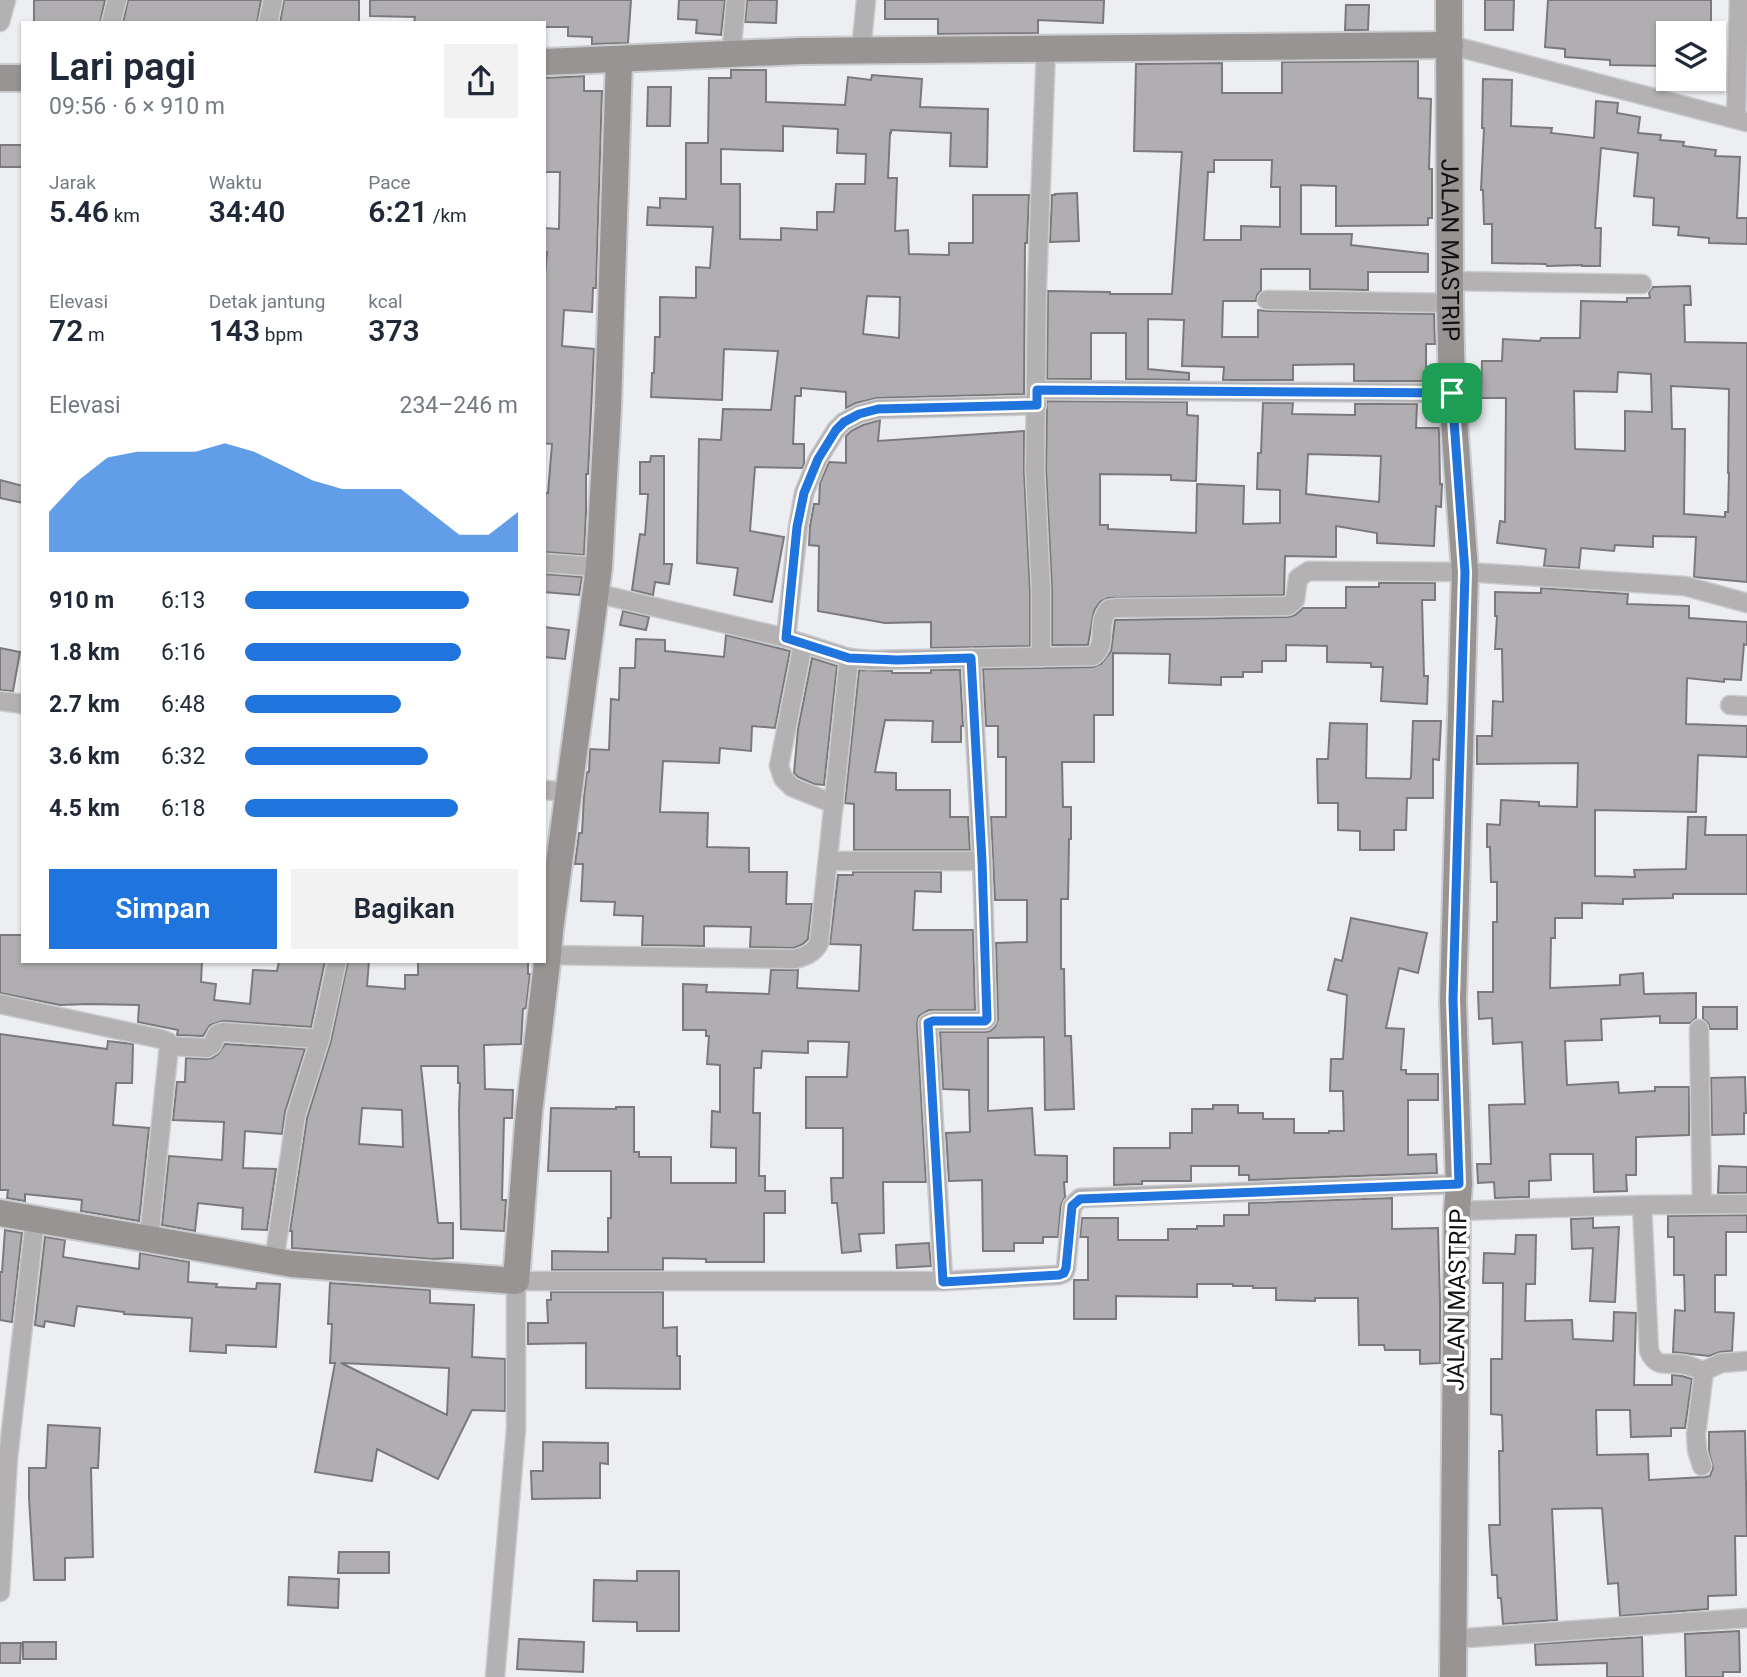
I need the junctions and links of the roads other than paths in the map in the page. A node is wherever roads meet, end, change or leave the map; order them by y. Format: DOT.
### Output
graph roads {
  1 [pos="6,0"];
  2 [pos="117,0"];
  3 [pos="273,0"];
  4 [pos="736,0"];
  5 [pos="866,0"];
  6 [pos="1450,0"];
  7 [pos="1739,0"];
  8 [pos="112,21"];
  9 [pos="268,21"];
  10 [pos="0,22"];
  11 [pos="1450,45"];
  12 [pos="1046,48"];
  13 [pos="861,51"];
  14 [pos="731,55"];
  15 [pos="619,60"];
  16 [pos="546,62"];
  17 [pos="0,78"];
  18 [pos="21,78"];
  19 [pos="1742,120"];
  20 [pos="1642,284"];
  21 [pos="1450,292"];
  22 [pos="1266,300"];
  23 [pos="1452,393"];
  24 [pos="1037,398"];
  25 [pos="546,563"];
  26 [pos="599,567"];
  27 [pos="1465,572"];
  28 [pos="595,593"];
  29 [pos="1747,603"];
  30 [pos="794,641"];
  31 [pos="1041,657"];
  32 [pos="849,658"];
  33 [pos="971,658"];
  34 [pos="0,701"];
  35 [pos="21,704"];
  36 [pos="556,791"];
  37 [pos="834,804"];
  38 [pos="828,861"];
  39 [pos="982,861"];
  40 [pos="547,938"];
  41 [pos="337,963"];
  42 [pos="544,963"];
  43 [pos="0,1004"];
  44 [pos="1699,1029"];
  45 [pos="320,1039"];
  46 [pos="169,1046"];
  47 [pos="1459,1184"];
  48 [pos="1702,1204"];
  49 [pos="1747,1204"];
  50 [pos="1642,1205"];
  51 [pos="1457,1211"];
  52 [pos="0,1213"];
  53 [pos="35,1220"];
  54 [pos="149,1239"];
  55 [pos="274,1261"];
  56 [pos="516,1281"];
  57 [pos="943,1282"];
  58 [pos="1747,1362"];
  59 [pos="1704,1371"];
  60 [pos="1702,1466"];
  61 [pos="0,1592"];
  62 [pos="1747,1618"];
  63 [pos="1452,1639"];
  64 [pos="495,1677"];
  65 [pos="1452,1677"];
  1 -- 10 [label="street"];
  2 -- 8 [label="street"];
  3 -- 9 [label="street"];
  4 -- 14 [label="street"];
  5 -- 13 [label="street"];
  6 -- 11 [label="street, JALAN MASTRIP"];
  7 -- 19 [label="street"];
  11 -- 12 [label="street"];
  11 -- 19 [label="street"];
  11 -- 21 [label="street, JALAN MASTRIP"];
  12 -- 13 [label="street"];
  12 -- 24 [label="street"];
  13 -- 14 [label="street"];
  14 -- 15 [label="street"];
  15 -- 16 [label="street"];
  15 -- 26 [label="street"];
  17 -- 18 [label="street"];
  20 -- 21 [label="street"];
  21 -- 22 [label="street"];
  21 -- 23 [label="street, JALAN MASTRIP"];
  23 -- 24 [label="street"];
  23 -- 27 [label="street, JALAN MASTRIP"];
  24 -- 30 [label="street"];
  24 -- 31 [label="street"];
  25 -- 26 [label="street"];
  26 -- 28 [label="street"];
  27 -- 29 [label="street"];
  27 -- 31 [label="street"];
  27 -- 47 [label="street, JALAN MASTRIP"];
  28 -- 30 [label="street"];
  28 -- 36 [label="street"];
  30 -- 32 [label="street"];
  30 -- 37 [label="street"];
  31 -- 33 [label="street"];
  32 -- 33 [label="street"];
  32 -- 37 [label="street"];
  33 -- 39 [label="street"];
  34 -- 35 [label="street"];
  36 -- 40 [label="street"];
  37 -- 38 [label="street"];
  38 -- 39 [label="street"];
  38 -- 40 [label="street"];
  39 -- 57 [label="street"];
  41 -- 45 [label="street"];
  42 -- 56 [label="street"];
  43 -- 46 [label="street"];
  44 -- 48 [label="street"];
  45 -- 46 [label="street"];
  45 -- 55 [label="street"];
  46 -- 54 [label="street"];
  47 -- 51 [label="street, JALAN MASTRIP"];
  47 -- 57 [label="street"];
  48 -- 49 [label="street"];
  48 -- 50 [label="street"];
  50 -- 51 [label="street"];
  50 -- 59 [label="street"];
  51 -- 63 [label="street, JALAN MASTRIP"];
  52 -- 53 [label="street"];
  53 -- 54 [label="street"];
  53 -- 61 [label="street"];
  54 -- 55 [label="street"];
  55 -- 56 [label="street"];
  56 -- 57 [label="street"];
  56 -- 64 [label="street"];
  58 -- 59 [label="street"];
  59 -- 60 [label="street"];
  62 -- 63 [label="street"];
  63 -- 65 [label="street, JALAN MASTRIP"];
}
